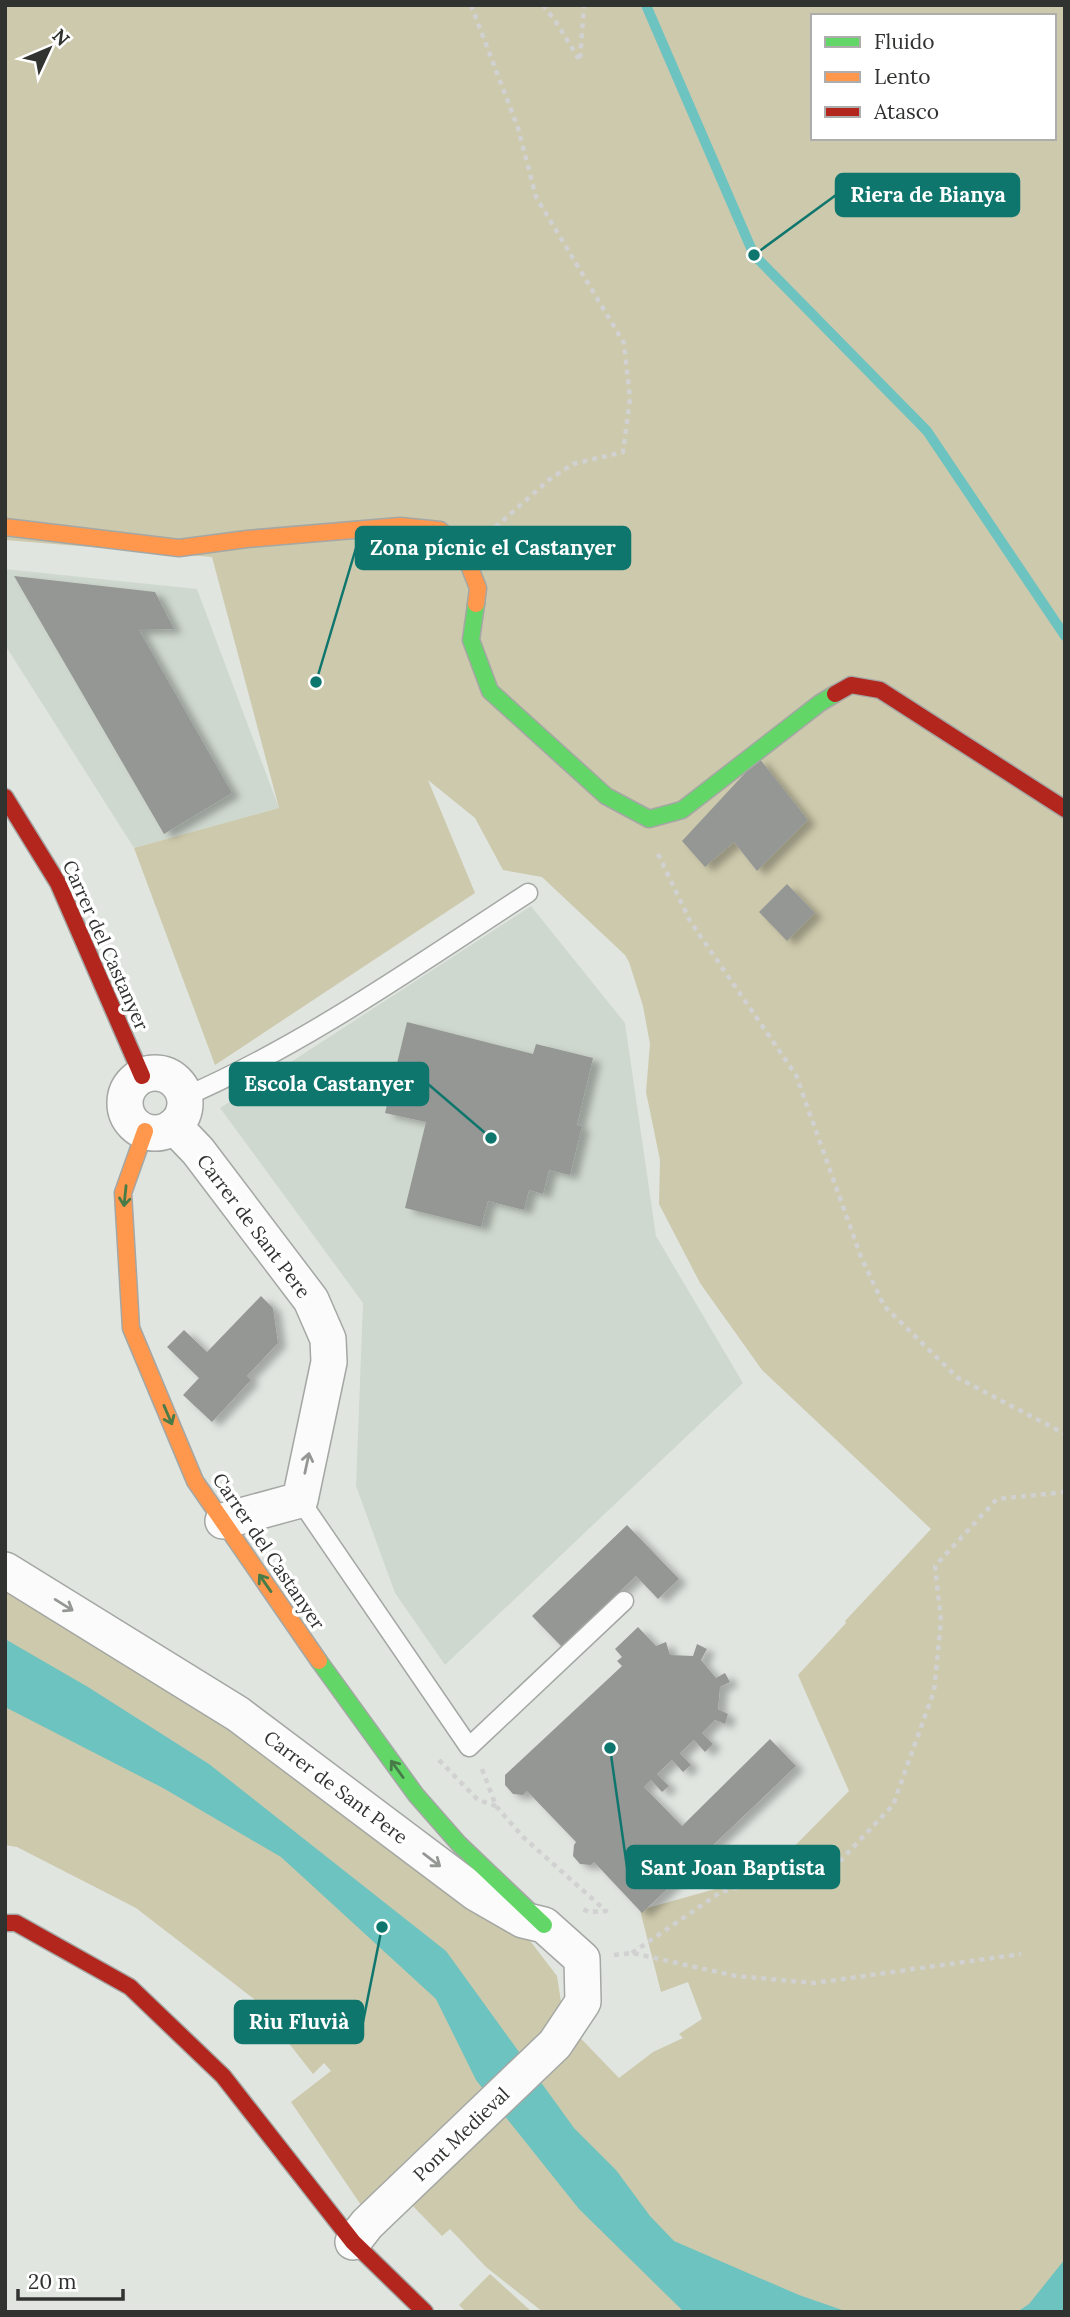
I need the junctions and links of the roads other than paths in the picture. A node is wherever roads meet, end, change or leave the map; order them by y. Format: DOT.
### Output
graph roads {
  1 [pos="5,527"];
  2 [pos="5,797"];
  3 [pos="1065,809"];
  4 [pos="528,893"];
  5 [pos="142,1076"];
  6 [pos="168,1118"];
  7 [pos="300,1500"];
  8 [pos="223,1521"];
  9 [pos="5,1570"];
  10 [pos="624,1601"];
  11 [pos="11,1923"];
  12 [pos="544,1925"];
  13 [pos="555,2044"];
  14 [pos="360,2233"];
  15 [pos="425,2312"];
  1 -- 3 [label="street"];
  2 -- 5 [label="street, Carrer del Castanyer"];
  4 -- 6 [label="lane"];
  5 -- 6 [label="street"];
  5 -- 6 [label="street"];
  7 -- 6 [label="street, Carrer de Sant Pere, one-way"];
  6 -- 8 [label="street, Carrer del Castanyer, one-way"];
  7 -- 8 [label="street"];
  7 -- 10 [label="lane"];
  12 -- 8 [label="street, Carrer del Castanyer, one-way"];
  9 -- 12 [label="street, Carrer de Sant Pere, one-way"];
  11 -- 14 [label="street"];
  12 -- 13 [label="street, Carrer de Sant Pere"];
  13 -- 14 [label="street, Pont Medieval"];
  14 -- 15 [label="street"];
}
